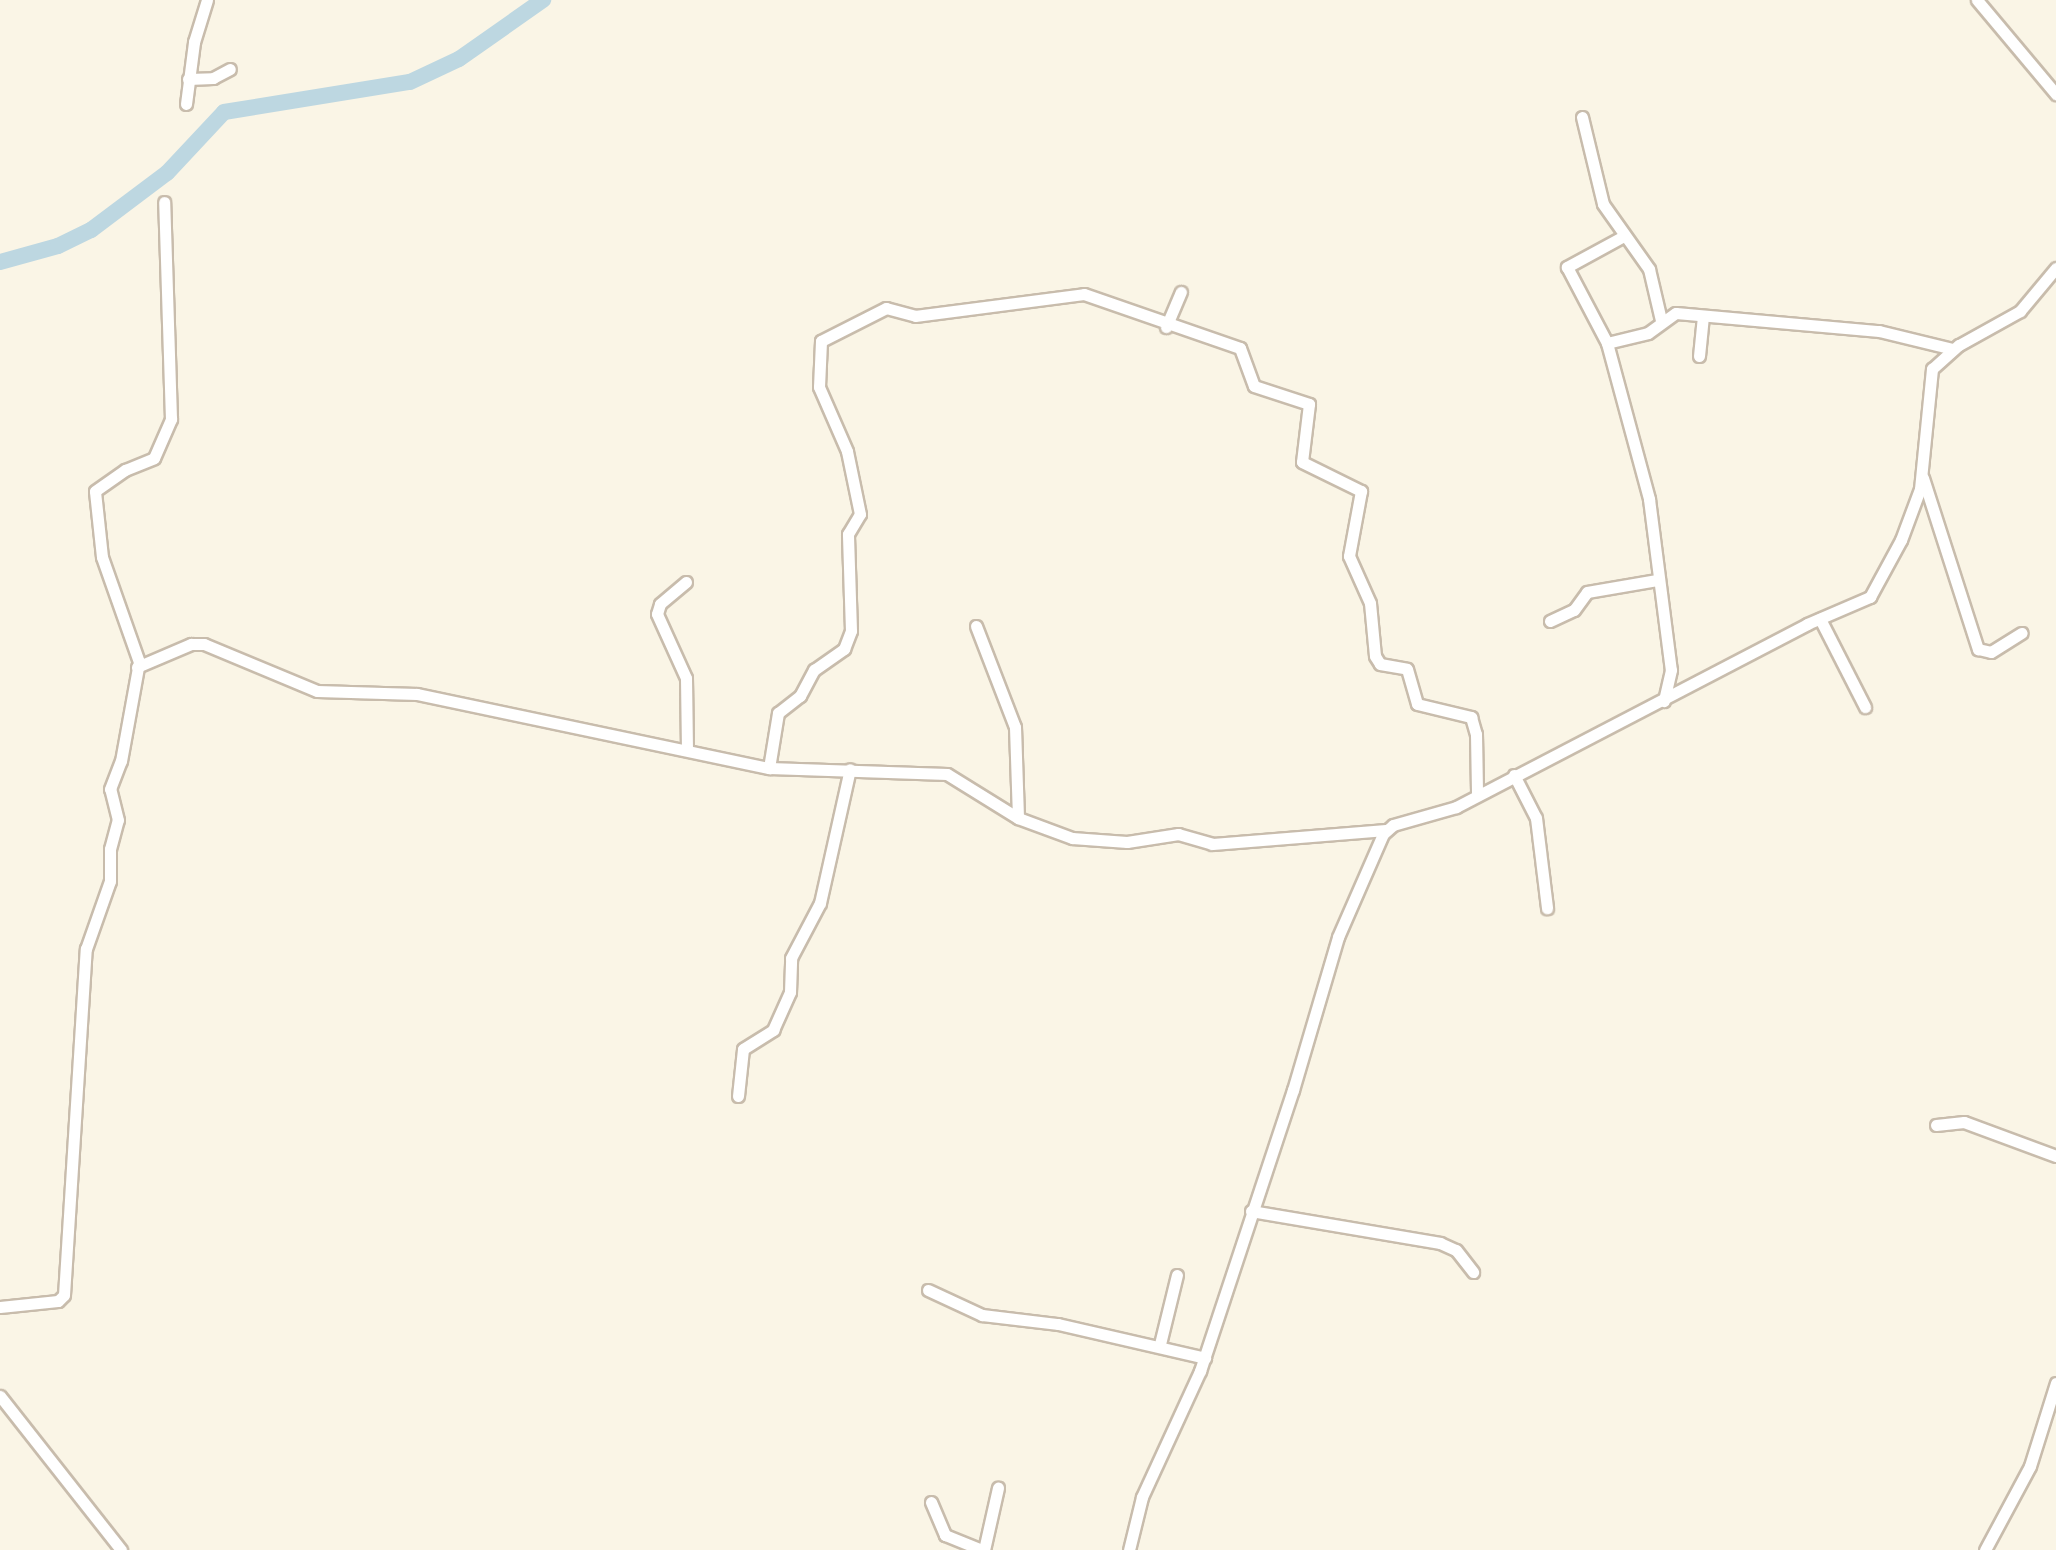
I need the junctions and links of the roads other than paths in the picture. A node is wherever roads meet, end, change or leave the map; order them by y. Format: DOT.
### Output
graph roads {
  1 [pos="207,0"];
  2 [pos="1977,0"];
  3 [pos="230,69"];
  4 [pos="188,79"];
  5 [pos="2056,94"];
  6 [pos="186,104"];
  7 [pos="1582,117"];
  8 [pos="164,202"];
  9 [pos="1622,237"];
  10 [pos="2056,268"];
  11 [pos="1181,292"];
  12 [pos="1703,316"];
  13 [pos="1661,320"];
  14 [pos="1166,327"];
  15 [pos="1607,343"];
  16 [pos="1953,349"];
  17 [pos="1699,356"];
  18 [pos="1923,477"];
  19 [pos="1657,580"];
  20 [pos="686,582"];
  21 [pos="1820,619"];
  22 [pos="1550,621"];
  23 [pos="976,626"];
  24 [pos="2021,633"];
  25 [pos="137,667"];
  26 [pos="1664,701"];
  27 [pos="1865,707"];
  28 [pos="687,749"];
  29 [pos="769,768"];
  30 [pos="850,769"];
  31 [pos="1514,775"];
  32 [pos="1477,793"];
  33 [pos="1018,818"];
  34 [pos="1386,830"];
  35 [pos="1547,908"];
  36 [pos="738,1096"];
  37 [pos="1936,1125"];
  38 [pos="2056,1156"];
  39 [pos="1251,1211"];
  40 [pos="1473,1272"];
  41 [pos="1177,1275"];
  42 [pos="928,1290"];
  43 [pos="0,1307"];
  44 [pos="1160,1344"];
  45 [pos="1205,1358"];
  46 [pos="2056,1383"];
  47 [pos="0,1396"];
  48 [pos="998,1488"];
  49 [pos="931,1502"];
  50 [pos="121,1550"];
  51 [pos="983,1550"];
  52 [pos="1129,1550"];
  53 [pos="1985,1550"];
  1 -- 4 [label="street"];
  2 -- 5 [label="street"];
  3 -- 4 [label="street"];
  4 -- 6 [label="street"];
  7 -- 9 [label="street"];
  8 -- 25 [label="street"];
  9 -- 13 [label="street"];
  9 -- 15 [label="street"];
  10 -- 16 [label="street"];
  11 -- 14 [label="street"];
  12 -- 13 [label="street"];
  12 -- 16 [label="street"];
  12 -- 17 [label="street"];
  13 -- 15 [label="street"];
  14 -- 29 [label="street"];
  14 -- 32 [label="street"];
  15 -- 19 [label="street"];
  16 -- 18 [label="street"];
  18 -- 21 [label="street"];
  18 -- 24 [label="street"];
  19 -- 22 [label="street"];
  19 -- 26 [label="street"];
  20 -- 28 [label="street"];
  21 -- 26 [label="street"];
  21 -- 27 [label="street"];
  23 -- 33 [label="street"];
  25 -- 28 [label="street"];
  25 -- 43 [label="street"];
  26 -- 31 [label="street"];
  28 -- 29 [label="street"];
  29 -- 30 [label="street"];
  30 -- 33 [label="street"];
  30 -- 36 [label="street"];
  31 -- 32 [label="street"];
  31 -- 35 [label="street"];
  32 -- 34 [label="street"];
  33 -- 34 [label="street"];
  34 -- 39 [label="street"];
  37 -- 38 [label="street"];
  39 -- 40 [label="street"];
  39 -- 45 [label="street"];
  41 -- 44 [label="street"];
  42 -- 44 [label="street"];
  44 -- 45 [label="street"];
  45 -- 52 [label="street"];
  46 -- 53 [label="street"];
  47 -- 50 [label="street"];
  48 -- 51 [label="street"];
  49 -- 51 [label="street"];
}
